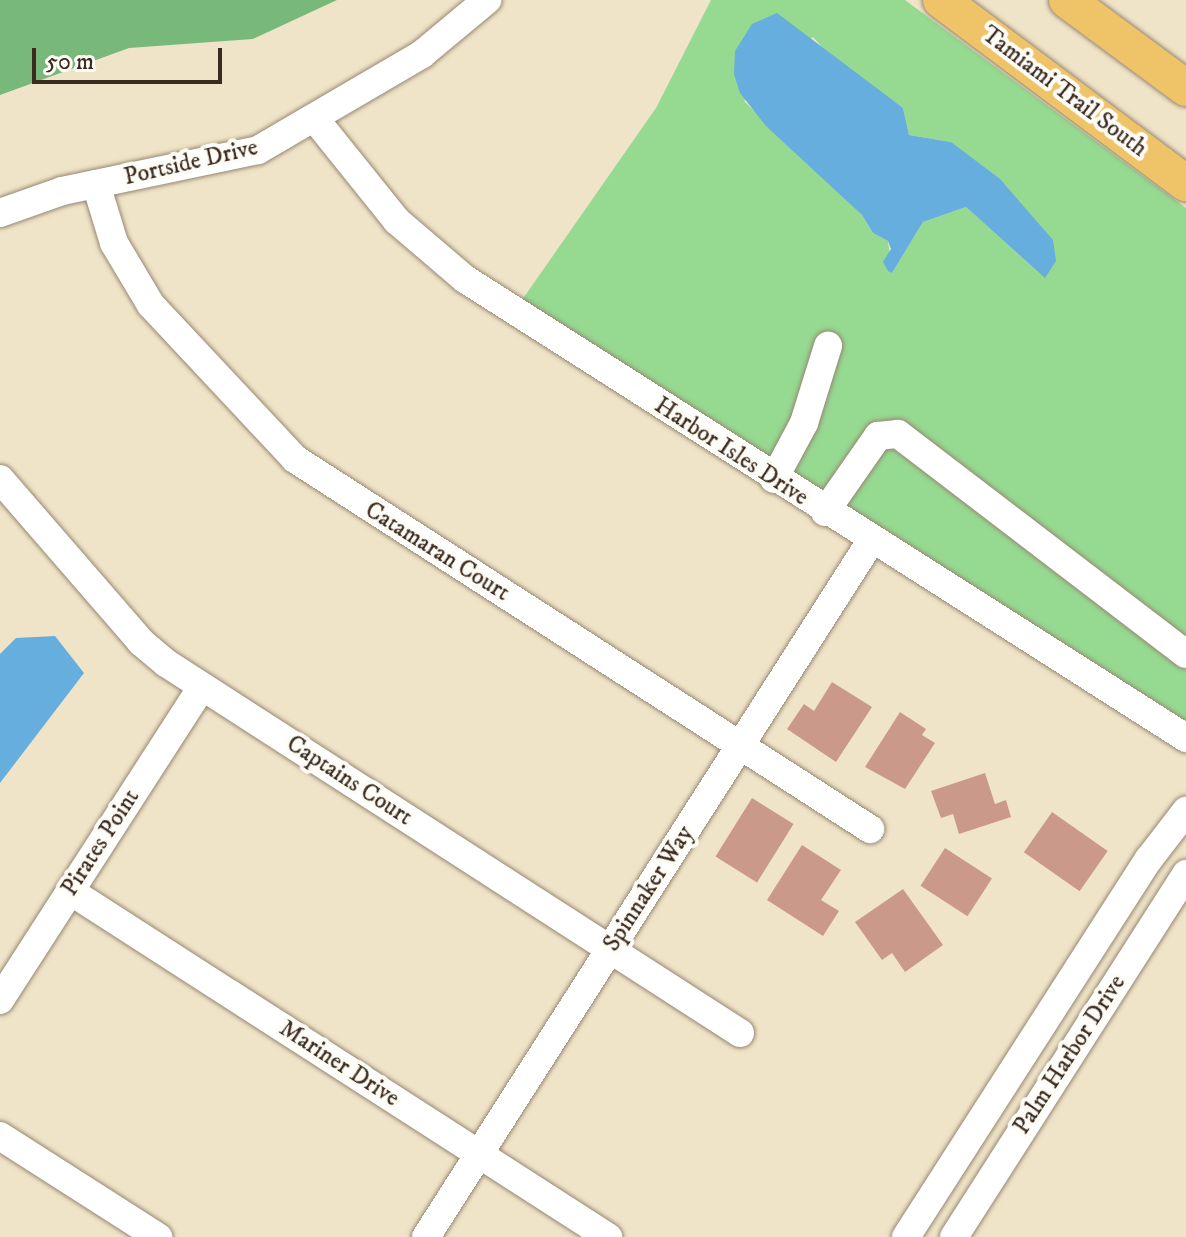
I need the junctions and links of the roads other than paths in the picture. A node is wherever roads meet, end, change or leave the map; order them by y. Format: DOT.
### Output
graph roads {
  1 [pos="487,0"];
  2 [pos="941,0"];
  3 [pos="1067,0"];
  4 [pos="1186,88"];
  5 [pos="315,119"];
  6 [pos="1186,183"];
  7 [pos="96,184"];
  8 [pos="0,213"];
  9 [pos="828,346"];
  10 [pos="774,479"];
  11 [pos="2,485"];
  12 [pos="825,512"];
  13 [pos="871,541"];
  14 [pos="1186,654"];
  15 [pos="202,687"];
  16 [pos="1186,738"];
  17 [pos="741,744"];
  18 [pos="1186,811"];
  19 [pos="870,829"];
  20 [pos="1186,874"];
  21 [pos="70,891"];
  22 [pos="610,949"];
  23 [pos="0,1000"];
  24 [pos="740,1033"];
  25 [pos="0,1136"];
  26 [pos="479,1155"];
  27 [pos="158,1237"];
  28 [pos="426,1237"];
  29 [pos="608,1237"];
  30 [pos="906,1237"];
  31 [pos="954,1237"];
  1 -- 5 [label="street, Portside Drive"];
  2 -- 6 [label="main road, Tamiami Trail South"];
  3 -- 4 [label="main road"];
  5 -- 7 [label="street, Portside Drive"];
  5 -- 10 [label="street, Harbor Isles Drive"];
  7 -- 8 [label="street, Portside Drive"];
  7 -- 17 [label="street, Catamaran Court"];
  9 -- 10 [label="street"];
  10 -- 12 [label="street, Harbor Isles Drive"];
  11 -- 15 [label="street, Captains Court"];
  12 -- 13 [label="street, Harbor Isles Drive"];
  12 -- 14 [label="street"];
  13 -- 16 [label="street, Harbor Isles Drive"];
  13 -- 17 [label="street, Spinnaker Way"];
  15 -- 21 [label="street, Pirates Point"];
  15 -- 22 [label="street, Captains Court"];
  17 -- 19 [label="street, Catamaran Court"];
  17 -- 22 [label="street, Spinnaker Way"];
  18 -- 30 [label="street"];
  20 -- 31 [label="street, Palm Harbor Drive"];
  21 -- 23 [label="street, Pirates Point"];
  21 -- 26 [label="street, Mariner Drive"];
  22 -- 24 [label="street, Captains Court"];
  22 -- 26 [label="street, Spinnaker Way"];
  25 -- 27 [label="street"];
  26 -- 28 [label="street, Spinnaker Way"];
  26 -- 29 [label="street, Mariner Drive"];
}
